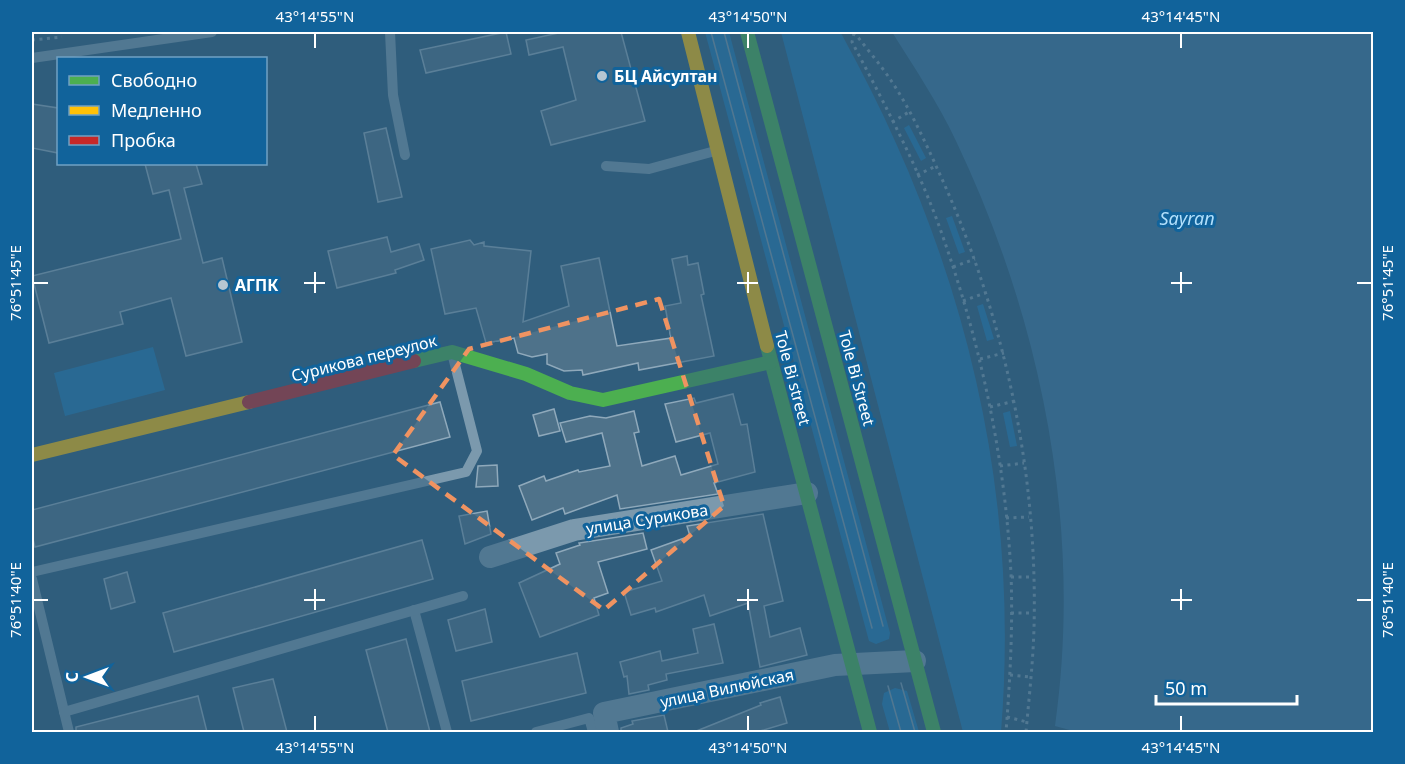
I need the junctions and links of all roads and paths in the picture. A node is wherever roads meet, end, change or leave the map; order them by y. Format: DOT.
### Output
graph roads {
  1 [pos="212,32"];
  2 [pos="390,32"];
  3 [pos="688,32"];
  4 [pos="747,32"];
  5 [pos="854,32"];
  6 [pos="32,58"];
  7 [pos="909,112"];
  8 [pos="892,122"];
  9 [pos="718,150"];
  10 [pos="405,155"];
  11 [pos="606,166"];
  12 [pos="936,166"];
  13 [pos="917,175"];
  14 [pos="975,259"];
  15 [pos="952,267"];
  16 [pos="985,293"];
  17 [pos="963,301"];
  18 [pos="452,352"];
  19 [pos="1004,353"];
  20 [pos="980,359"];
  21 [pos="771,362"];
  22 [pos="1015,401"];
  23 [pos="990,407"];
  24 [pos="32,454"];
  25 [pos="1024,463"];
  26 [pos="1000,466"];
  27 [pos="807,494"];
  28 [pos="1029,517"];
  29 [pos="1006,518"];
  30 [pos="490,557"];
  31 [pos="32,572"];
  32 [pos="1011,577"];
  33 [pos="1033,577"];
  34 [pos="32,579"];
  35 [pos="463,596"];
  36 [pos="414,610"];
  37 [pos="1011,614"];
  38 [pos="1033,614"];
  39 [pos="915,661"];
  40 [pos="850,663"];
  41 [pos="1010,675"];
  42 [pos="1030,677"];
  43 [pos="64,712"];
  44 [pos="1007,717"];
  45 [pos="1027,722"];
  46 [pos="601,726"];
  47 [pos="69,732"];
  48 [pos="447,732"];
  49 [pos="536,732"];
  50 [pos="870,732"];
  51 [pos="934,732"];
  52 [pos="1006,732"];
  53 [pos="1026,732"];
  1 -- 6 [label="lane"];
  2 -- 10 [label="lane"];
  3 -- 9 [label="main road, Tole Bi street"];
  4 -- 39 [label="main road, Tole Bi Street"];
  5 -- 7 [label="path"];
  5 -- 8 [label="path"];
  7 -- 8 [label="path"];
  7 -- 12 [label="path"];
  8 -- 13 [label="path"];
  9 -- 11 [label="lane"];
  9 -- 21 [label="main road, Tole Bi street"];
  12 -- 13 [label="path"];
  12 -- 14 [label="path"];
  13 -- 15 [label="path"];
  14 -- 15 [label="path"];
  14 -- 16 [label="path"];
  15 -- 17 [label="path"];
  16 -- 17 [label="path"];
  16 -- 19 [label="path"];
  17 -- 20 [label="path"];
  18 -- 21 [label="main road, Сурикова переулок"];
  18 -- 24 [label="main road, Сурикова переулок"];
  18 -- 31 [label="lane"];
  19 -- 20 [label="path"];
  19 -- 22 [label="path"];
  20 -- 23 [label="path"];
  21 -- 27 [label="main road, Tole Bi street"];
  22 -- 23 [label="path"];
  22 -- 25 [label="path"];
  23 -- 26 [label="path"];
  25 -- 26 [label="path"];
  25 -- 28 [label="path"];
  26 -- 29 [label="path"];
  27 -- 30 [label="street, улица Сурикова"];
  27 -- 40 [label="main road, Tole Bi street"];
  28 -- 29 [label="path"];
  28 -- 33 [label="path"];
  29 -- 32 [label="path"];
  32 -- 33 [label="path"];
  32 -- 37 [label="path"];
  33 -- 38 [label="path"];
  34 -- 43 [label="lane"];
  35 -- 36 [label="lane"];
  36 -- 43 [label="lane"];
  36 -- 48 [label="lane"];
  37 -- 38 [label="path"];
  37 -- 41 [label="path"];
  38 -- 42 [label="path"];
  39 -- 40 [label="street, улица Вилюйская"];
  39 -- 51 [label="main road, Tole Bi Street"];
  40 -- 46 [label="street, улица Вилюйская"];
  40 -- 50 [label="main road, Tole Bi street"];
  41 -- 42 [label="path"];
  41 -- 44 [label="path"];
  42 -- 45 [label="path"];
  43 -- 47 [label="lane"];
  44 -- 45 [label="path"];
  44 -- 52 [label="path"];
  45 -- 53 [label="path"];
  46 -- 49 [label="lane"];
}
